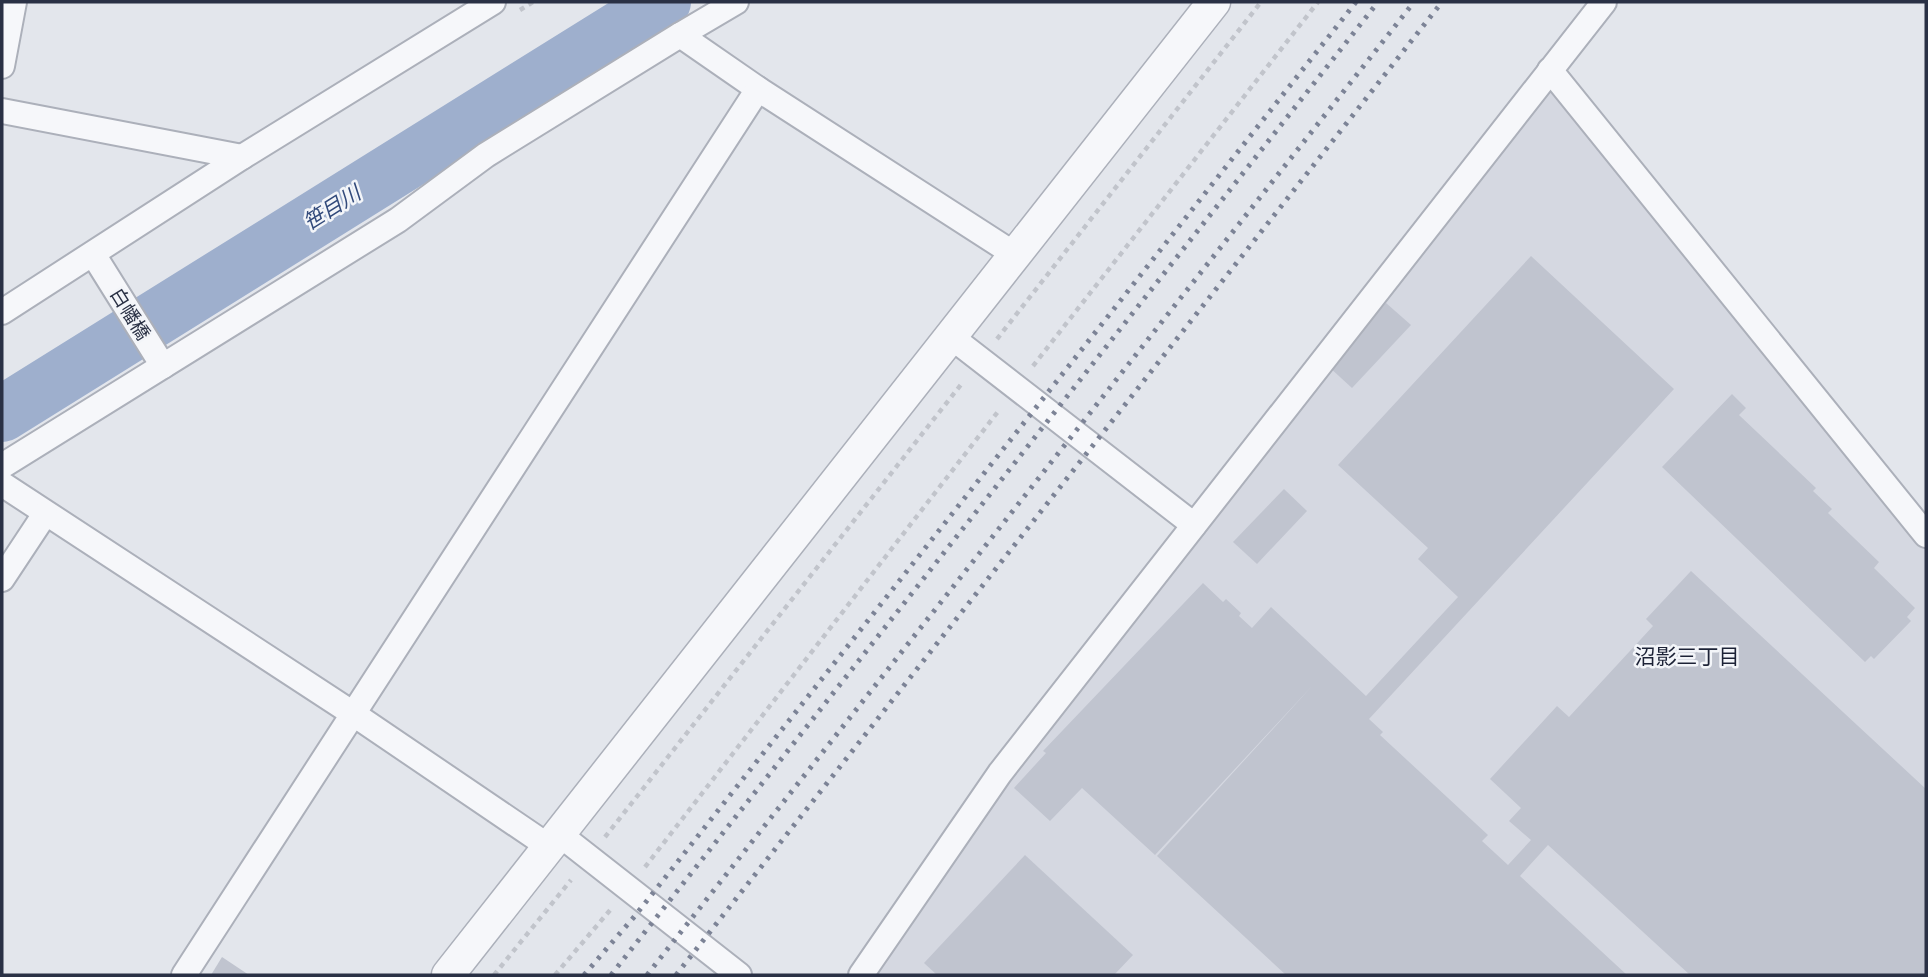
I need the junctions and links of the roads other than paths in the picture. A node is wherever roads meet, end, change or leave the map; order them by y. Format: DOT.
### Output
graph roads {
  1 [pos="14,2"];
  2 [pos="493,2"];
  3 [pos="736,2"];
  4 [pos="1214,2"];
  5 [pos="1604,2"];
  6 [pos="680,35"];
  7 [pos="2,66"];
  8 [pos="1550,70"];
  9 [pos="758,89"];
  10 [pos="2,111"];
  11 [pos="242,157"];
  12 [pos="93,254"];
  13 [pos="1014,254"];
  14 [pos="2,312"];
  15 [pos="950,336"];
  16 [pos="158,359"];
  17 [pos="2,466"];
  18 [pos="2,484"];
  19 [pos="45,514"];
  20 [pos="1195,525"];
  21 [pos="1926,534"];
  22 [pos="2,579"];
  23 [pos="355,715"];
  24 [pos="554,840"];
  25 [pos="184,975"];
  26 [pos="448,975"];
  27 [pos="739,975"];
  28 [pos="861,975"];
  1 -- 7 [label="street"];
  2 -- 11 [label="street"];
  3 -- 6 [label="street"];
  4 -- 13 [label="street"];
  5 -- 8 [label="street"];
  6 -- 9 [label="street"];
  6 -- 16 [label="street"];
  8 -- 20 [label="street"];
  8 -- 21 [label="street"];
  9 -- 13 [label="street"];
  9 -- 23 [label="street"];
  10 -- 11 [label="street"];
  11 -- 12 [label="street"];
  12 -- 14 [label="street"];
  12 -- 16 [label="street, 白幡橋"];
  13 -- 15 [label="street"];
  15 -- 20 [label="street"];
  15 -- 24 [label="street"];
  16 -- 17 [label="street"];
  18 -- 19 [label="street"];
  19 -- 22 [label="street"];
  19 -- 23 [label="street"];
  20 -- 28 [label="street"];
  23 -- 24 [label="street"];
  23 -- 25 [label="street"];
  24 -- 26 [label="street"];
  24 -- 27 [label="street"];
}
